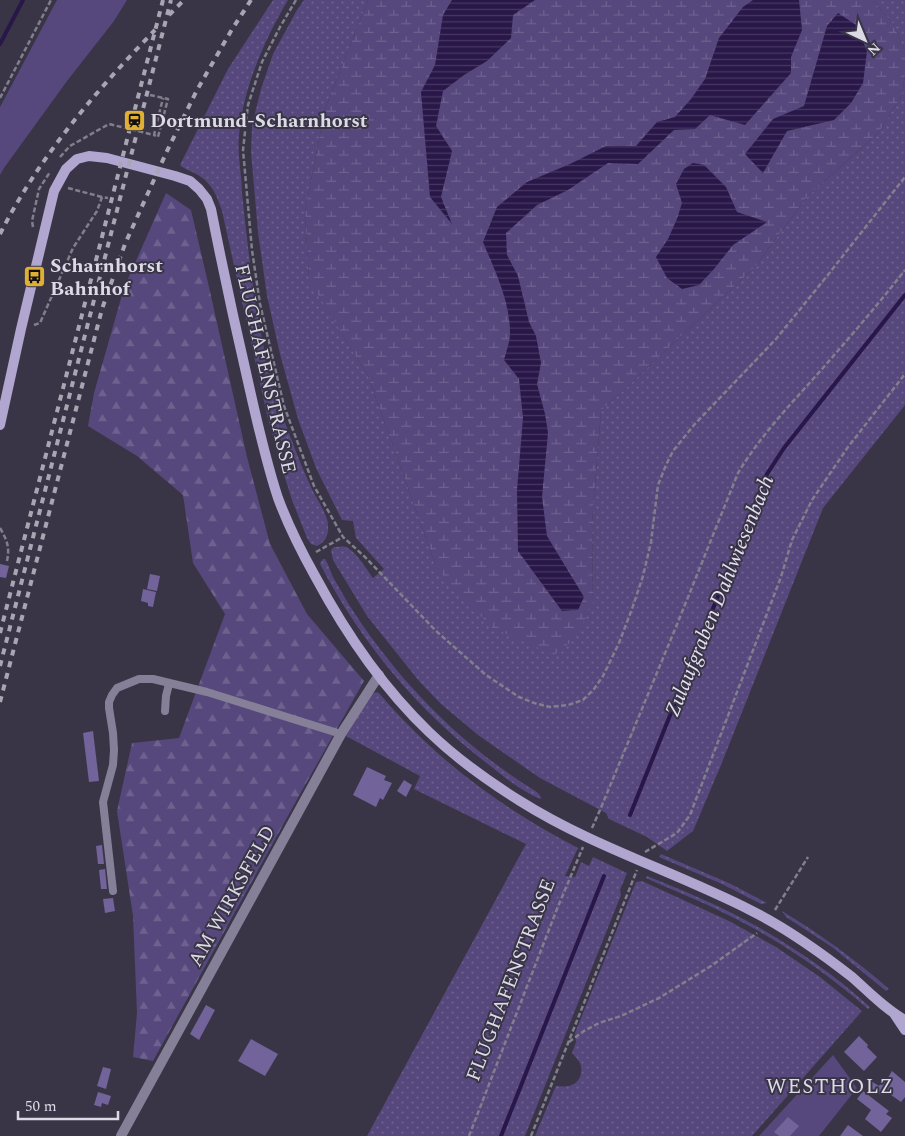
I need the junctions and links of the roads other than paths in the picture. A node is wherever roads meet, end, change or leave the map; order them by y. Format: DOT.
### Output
graph roads {
  1 [pos="0,425"];
  2 [pos="378,675"];
  3 [pos="169,684"];
  4 [pos="165,711"];
  5 [pos="341,734"];
  6 [pos="113,891"];
  7 [pos="894,1014"];
  8 [pos="905,1020"];
  9 [pos="905,1030"];
  10 [pos="121,1136"];
  1 -- 2 [label="main road, FLUGHAFENSTRASSE"];
  2 -- 5 [label="street, AM WIRKSFELD"];
  2 -- 7 [label="main road, FLUGHAFENSTRASSE"];
  3 -- 4 [label="lane"];
  3 -- 5 [label="lane"];
  3 -- 6 [label="lane"];
  5 -- 10 [label="street, AM WIRKSFELD"];
  7 -- 8 [label="main road, FLUGHAFENSTRASSE"];
  7 -- 9 [label="main road, FLUGHAFENSTRASSE"];
}
